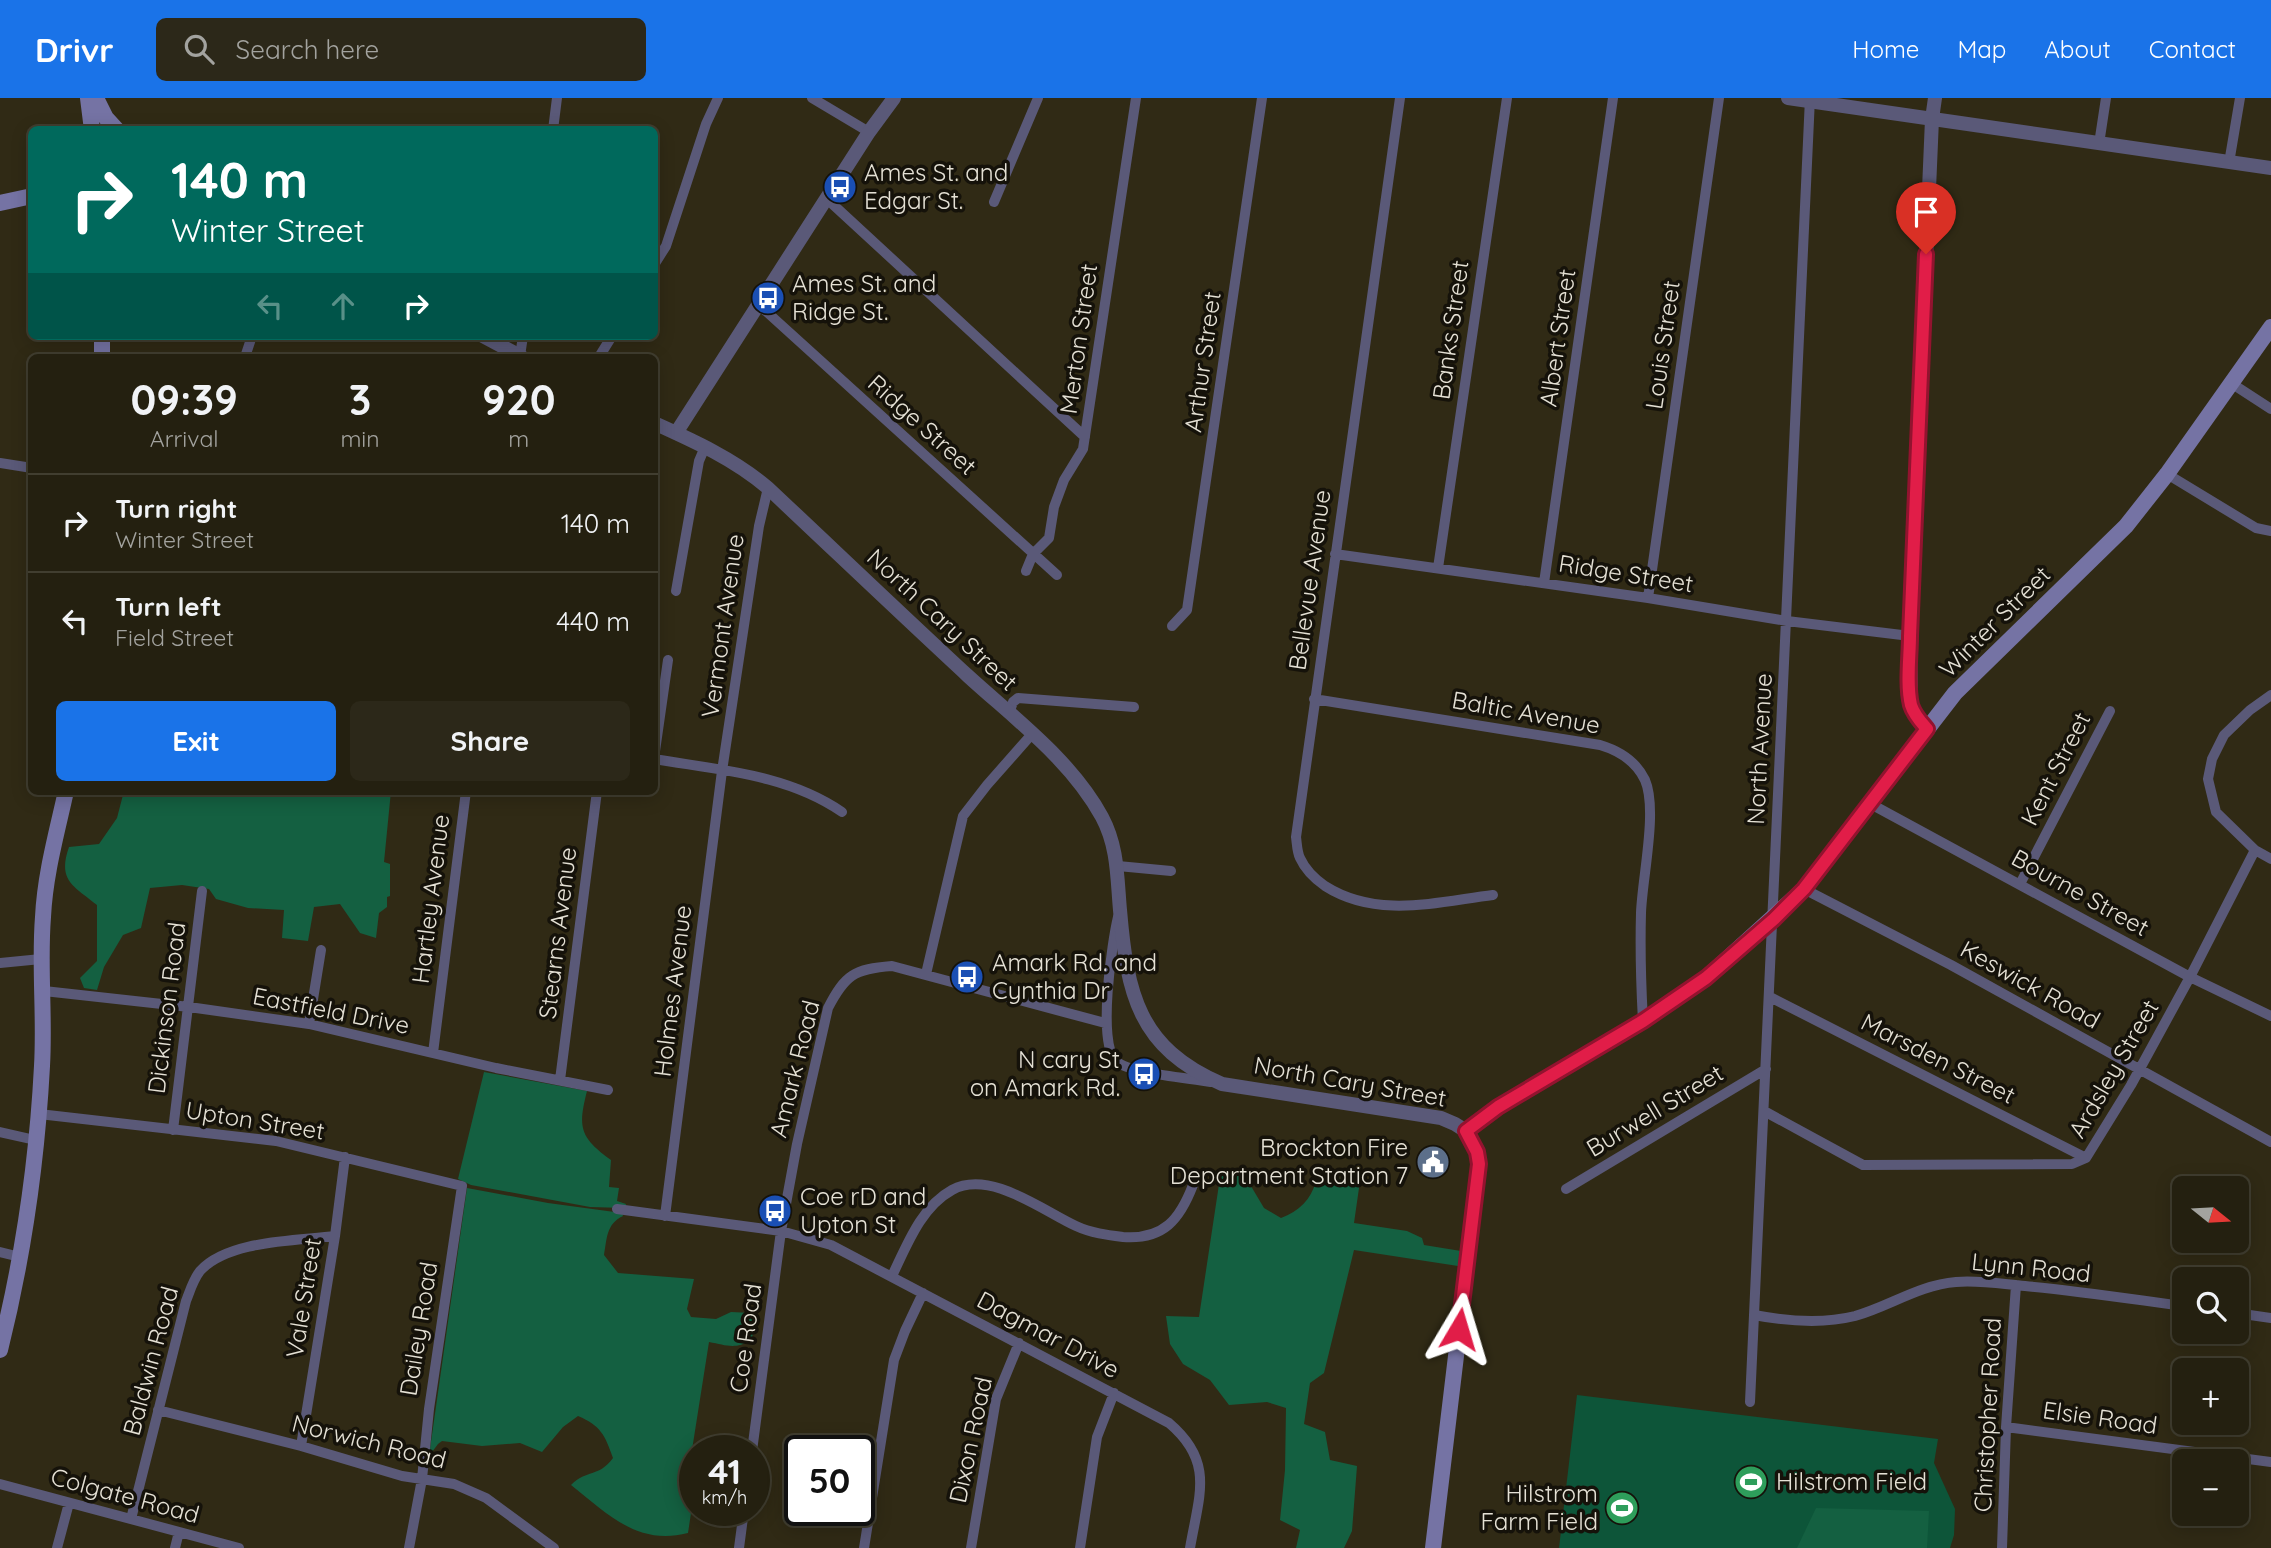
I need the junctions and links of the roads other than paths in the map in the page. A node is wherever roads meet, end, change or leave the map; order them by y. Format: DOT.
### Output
graph roads {
  1 [pos="88,98"];
  2 [pos="96,98"];
  3 [pos="557,98"];
  4 [pos="718,98"];
  5 [pos="811,98"];
  6 [pos="894,98"];
  7 [pos="1038,98"];
  8 [pos="1136,98"];
  9 [pos="1262,98"];
  10 [pos="1400,98"];
  11 [pos="1507,98"];
  12 [pos="1613,98"];
  13 [pos="1719,98"];
  14 [pos="1788,98"];
  15 [pos="1934,98"];
  16 [pos="2106,98"];
  17 [pos="2240,98"];
  18 [pos="1810,100"];
  19 [pos="1932,119"];
  20 [pos="92,126"];
  21 [pos="113,126"];
  22 [pos="554,126"];
  23 [pos="869,132"];
  24 [pos="2099,144"];
  25 [pos="2229,163"];
  26 [pos="2271,168"];
  27 [pos="28,197"];
  28 [pos="827,198"];
  29 [pos="994,202"];
  30 [pos="0,203"];
  31 [pos="658,259"];
  32 [pos="758,304"];
  33 [pos="2271,327"];
  34 [pos="490,340"];
  35 [pos="516,354"];
  36 [pos="2231,383"];
  37 [pos="2271,409"];
  38 [pos="658,425"];
  39 [pos="676,433"];
  40 [pos="1085,437"];
  41 [pos="705,447"];
  42 [pos="0,463"];
  43 [pos="28,467"];
  44 [pos="2167,474"];
  45 [pos="768,488"];
  46 [pos="2271,531"];
  47 [pos="1033,554"];
  48 [pos="1335,554"];
  49 [pos="1437,568"];
  50 [pos="1026,571"];
  51 [pos="1057,575"];
  52 [pos="1544,583"];
  53 [pos="676,591"];
  54 [pos="1648,598"];
  55 [pos="1787,621"];
  56 [pos="1172,626"];
  57 [pos="1910,636"];
  58 [pos="668,660"];
  59 [pos="2271,695"];
  60 [pos="1314,699"];
  61 [pos="1134,707"];
  62 [pos="2110,711"];
  63 [pos="1009,713"];
  64 [pos="1927,729"];
  65 [pos="658,730"];
  66 [pos="1032,734"];
  67 [pos="658,759"];
  68 [pos="722,771"];
  69 [pos="64,795"];
  70 [pos="465,795"];
  71 [pos="596,795"];
  72 [pos="1869,803"];
  73 [pos="842,812"];
  74 [pos="2255,850"];
  75 [pos="2271,859"];
  76 [pos="1118,866"];
  77 [pos="1171,871"];
  78 [pos="2020,884"];
  79 [pos="1804,889"];
  80 [pos="202,891"];
  81 [pos="1493,895"];
  82 [pos="1120,911"];
  83 [pos="1774,919"];
  84 [pos="321,950"];
  85 [pos="41,958"];
  86 [pos="0,962"];
  87 [pos="926,974"];
  88 [pos="2190,977"];
  89 [pos="44,991"];
  90 [pos="1770,997"];
  91 [pos="188,1007"];
  92 [pos="2271,1016"];
  93 [pos="1643,1021"];
  94 [pos="1105,1023"];
  95 [pos="309,1024"];
  96 [pos="433,1053"];
  97 [pos="1766,1069"];
  98 [pos="2139,1069"];
  99 [pos="560,1080"];
  100 [pos="1222,1084"];
  101 [pos="608,1090"];
  102 [pos="1764,1111"];
  103 [pos="39,1114"];
  104 [pos="173,1130"];
  105 [pos="1466,1131"];
  106 [pos="0,1132"];
  107 [pos="35,1140"];
  108 [pos="2271,1142"];
  109 [pos="345,1157"];
  110 [pos="2087,1158"];
  111 [pos="1193,1185"];
  112 [pos="462,1186"];
  113 [pos="1566,1189"];
  114 [pos="617,1209"];
  115 [pos="666,1216"];
  116 [pos="781,1231"];
  117 [pos="335,1236"];
  118 [pos="0,1252"];
  119 [pos="20,1257"];
  120 [pos="892,1276"];
  121 [pos="2016,1285"];
  122 [pos="923,1293"];
  123 [pos="2172,1304"];
  124 [pos="1754,1315"];
  125 [pos="2249,1315"];
  126 [pos="2271,1318"];
  127 [pos="1019,1343"];
  128 [pos="0,1350"];
  129 [pos="1114,1393"];
  130 [pos="1750,1402"];
  131 [pos="159,1410"];
  132 [pos="2006,1427"];
  133 [pos="754,1435"];
  134 [pos="301,1446"];
  135 [pos="2271,1462"];
  136 [pos="422,1479"];
  137 [pos="0,1484"];
  138 [pos="69,1503"];
  139 [pos="131,1519"];
  140 [pos="742,1526"];
  141 [pos="179,1532"];
  142 [pos="57,1548"];
  143 [pos="175,1548"];
  144 [pos="239,1548"];
  145 [pos="409,1548"];
  146 [pos="554,1548"];
  147 [pos="739,1548"];
  148 [pos="863,1548"];
  149 [pos="971,1548"];
  150 [pos="1080,1548"];
  151 [pos="1191,1548"];
  152 [pos="1433,1548"];
  153 [pos="2002,1548"];
  1 -- 20 [label="main road"];
  2 -- 21 [label="main road"];
  3 -- 22 [label="street"];
  4 -- 31 [label="street"];
  5 -- 23 [label="street"];
  6 -- 23 [label="street"];
  7 -- 29 [label="street"];
  8 -- 40 [label="street, Merton Street"];
  9 -- 56 [label="street, Arthur Street"];
  10 -- 48 [label="street, Bellevue Avenue"];
  11 -- 49 [label="street, Banks Street"];
  12 -- 52 [label="street, Albert Street"];
  13 -- 54 [label="street, Louis Street"];
  14 -- 18 [label="street"];
  15 -- 19 [label="street"];
  16 -- 24 [label="street"];
  17 -- 25 [label="street"];
  18 -- 19 [label="street"];
  18 -- 55 [label="street, North Avenue"];
  19 -- 24 [label="street"];
  19 -- 57 [label="street"];
  23 -- 28 [label="street"];
  24 -- 25 [label="street"];
  25 -- 26 [label="street"];
  27 -- 30 [label="main road"];
  28 -- 32 [label="street"];
  28 -- 40 [label="street"];
  32 -- 39 [label="street"];
  32 -- 47 [label="street, Ridge Street"];
  33 -- 36 [label="main road, Winter Street"];
  34 -- 35 [label="street"];
  36 -- 37 [label="street"];
  36 -- 44 [label="main road, Winter Street"];
  38 -- 39 [label="street, North Cary Street"];
  39 -- 41 [label="street, North Cary Street"];
  40 -- 47 [label="street, Merton Street"];
  41 -- 45 [label="street, North Cary Street"];
  41 -- 53 [label="street"];
  42 -- 43 [label="street"];
  44 -- 46 [label="street"];
  44 -- 64 [label="main road, Winter Street"];
  45 -- 63 [label="street, North Cary Street"];
  45 -- 68 [label="street, Vermont Avenue"];
  47 -- 50 [label="street, Merton Street"];
  47 -- 51 [label="street, Ridge Street"];
  48 -- 49 [label="street, Ridge Street"];
  48 -- 60 [label="street, Bellevue Avenue"];
  49 -- 52 [label="street, Ridge Street"];
  52 -- 54 [label="street, Ridge Street"];
  54 -- 55 [label="street, Ridge Street"];
  55 -- 57 [label="street, Ridge Street"];
  55 -- 83 [label="street, North Avenue"];
  57 -- 64 [label="street"];
  58 -- 65 [label="street"];
  59 -- 74 [label="street"];
  60 -- 81 [label="street, Bellevue Avenue"];
  60 -- 93 [label="street, Baltic Avenue"];
  61 -- 63 [label="street"];
  62 -- 78 [label="street, Kent Street"];
  63 -- 66 [label="street, North Cary Street"];
  64 -- 72 [label="main road, Winter Street"];
  66 -- 76 [label="street, North Cary Street"];
  66 -- 87 [label="street"];
  67 -- 68 [label="street"];
  68 -- 73 [label="street"];
  68 -- 115 [label="street, Holmes Avenue"];
  69 -- 85 [label="main road"];
  70 -- 96 [label="street, Hartley Avenue"];
  71 -- 99 [label="street, Stearns Avenue"];
  72 -- 78 [label="street, Bourne Street"];
  72 -- 79 [label="main road, Winter Street"];
  74 -- 75 [label="street"];
  74 -- 88 [label="street, Ardsley Street"];
  76 -- 77 [label="street"];
  76 -- 82 [label="street, North Cary Street"];
  78 -- 88 [label="street, Bourne Street"];
  79 -- 83 [label="main road, Winter Street"];
  79 -- 98 [label="street, Keswick Road"];
  80 -- 91 [label="street, Dickinson Road"];
  82 -- 94 [label="street, North Cary Street"];
  82 -- 100 [label="street, North Cary Street"];
  83 -- 90 [label="street, North Avenue"];
  83 -- 93 [label="main road, Winter Street"];
  84 -- 95 [label="street"];
  85 -- 86 [label="street"];
  85 -- 89 [label="main road"];
  87 -- 94 [label="street, Amark Road"];
  87 -- 116 [label="street, Amark Road"];
  88 -- 92 [label="street, Bourne Street"];
  88 -- 98 [label="street, Ardsley Street"];
  89 -- 91 [label="street, Eastfield Drive"];
  89 -- 103 [label="main road"];
  90 -- 97 [label="street, North Avenue"];
  90 -- 110 [label="street, Marsden Street"];
  91 -- 95 [label="street, Eastfield Drive"];
  91 -- 104 [label="street, Dickinson Road"];
  93 -- 105 [label="main road, Winter Street"];
  94 -- 100 [label="street, North Cary Street"];
  95 -- 96 [label="street, Eastfield Drive"];
  96 -- 99 [label="street, Eastfield Drive"];
  97 -- 102 [label="street, North Avenue"];
  97 -- 113 [label="street, Burwell Street"];
  98 -- 108 [label="street, Keswick Road"];
  98 -- 110 [label="street, Ardsley Street"];
  99 -- 101 [label="street, Eastfield Drive"];
  100 -- 105 [label="street, North Cary Street"];
  102 -- 110 [label="street, Ardsley Street"];
  102 -- 124 [label="street, North Avenue"];
  103 -- 104 [label="street, Upton Street"];
  103 -- 107 [label="main road"];
  104 -- 109 [label="street, Upton Street"];
  105 -- 152 [label="main road, North Cary Street"];
  106 -- 107 [label="street"];
  107 -- 119 [label="main road"];
  109 -- 112 [label="street, Upton Street"];
  109 -- 117 [label="street, Vale Street"];
  111 -- 120 [label="street"];
  112 -- 136 [label="street, Dailey Road"];
  114 -- 115 [label="street"];
  115 -- 116 [label="street"];
  116 -- 120 [label="street, Dagmar Drive"];
  116 -- 133 [label="street, Coe Road"];
  117 -- 131 [label="street, Baldwin Road"];
  117 -- 134 [label="street, Vale Street"];
  118 -- 119 [label="street"];
  119 -- 128 [label="main road"];
  120 -- 122 [label="street, Dagmar Drive"];
  121 -- 123 [label="street, Lynn Road"];
  121 -- 124 [label="street, Lynn Road"];
  121 -- 132 [label="street, Christopher Road"];
  122 -- 127 [label="street, Dagmar Drive"];
  122 -- 148 [label="street"];
  124 -- 130 [label="street, North Avenue"];
  125 -- 126 [label="street"];
  127 -- 129 [label="street, Dagmar Drive"];
  127 -- 149 [label="street, Dixon Road"];
  129 -- 150 [label="street"];
  129 -- 151 [label="street, Dagmar Drive"];
  131 -- 134 [label="street, Norwich Road"];
  131 -- 139 [label="street, Baldwin Road"];
  132 -- 135 [label="street, Elsie Road"];
  132 -- 153 [label="street, Christopher Road"];
  134 -- 136 [label="street, Norwich Road"];
  136 -- 145 [label="street, Dailey Road"];
  136 -- 146 [label="street, Norwich Road"];
  137 -- 138 [label="street, Colgate Road"];
  138 -- 139 [label="street, Colgate Road"];
  138 -- 142 [label="street"];
  139 -- 141 [label="street, Colgate Road"];
  140 -- 147 [label="street"];
  141 -- 143 [label="street"];
  141 -- 144 [label="street, Colgate Road"];
}
